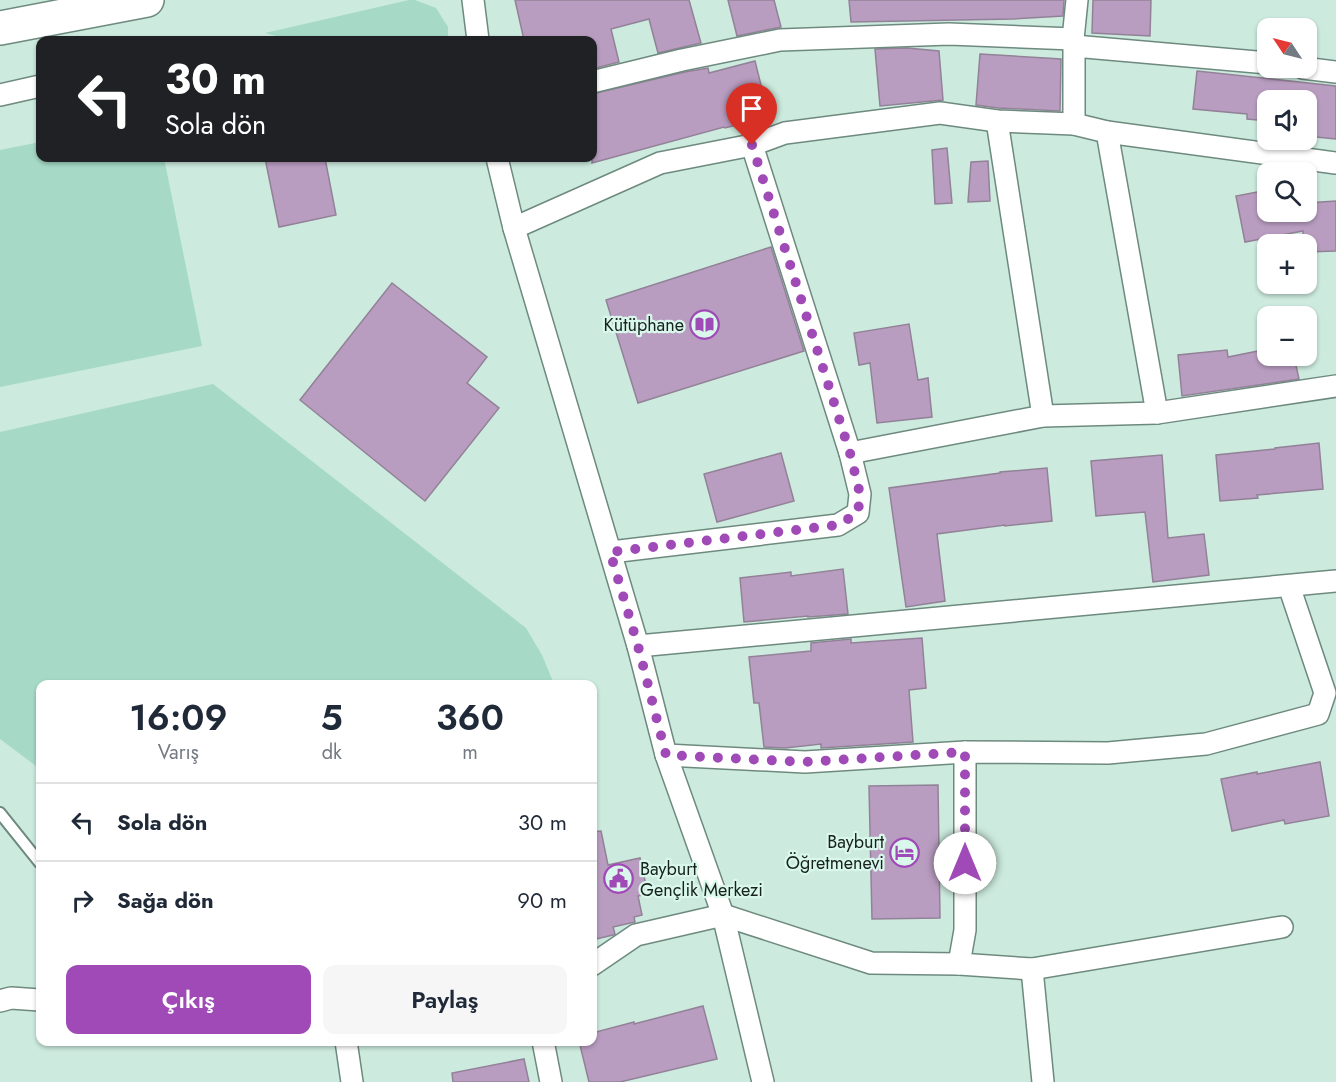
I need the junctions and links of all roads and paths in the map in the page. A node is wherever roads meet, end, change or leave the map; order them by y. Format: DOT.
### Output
graph roads {
  1 [pos="147,0"];
  2 [pos="473,0"];
  3 [pos="1077,0"];
  4 [pos="0,28"];
  5 [pos="478,36"];
  6 [pos="1073,43"];
  7 [pos="1257,62"];
  8 [pos="1317,70"];
  9 [pos="1336,72"];
  10 [pos="597,81"];
  11 [pos="36,87"];
  12 [pos="0,95"];
  13 [pos="997,121"];
  14 [pos="1074,124"];
  15 [pos="1107,132"];
  16 [pos="752,145"];
  17 [pos="498,162"];
  18 [pos="1336,163"];
  19 [pos="513,228"];
  20 [pos="1336,386"];
  21 [pos="1157,413"];
  22 [pos="1043,416"];
  23 [pos="850,453"];
  24 [pos="610,552"];
  25 [pos="1336,581"];
  26 [pos="1289,586"];
  27 [pos="638,646"];
  28 [pos="965,752"];
  29 [pos="666,755"];
  30 [pos="0,813"];
  31 [pos="36,858"];
  32 [pos="723,915"];
  33 [pos="1282,927"];
  34 [pos="597,961"];
  35 [pos="959,964"];
  36 [pos="1032,969"];
  37 [pos="36,1000"];
  38 [pos="0,1001"];
  39 [pos="347,1046"];
  40 [pos="544,1046"];
  41 [pos="352,1082"];
  42 [pos="551,1082"];
  43 [pos="763,1082"];
  44 [pos="1043,1082"];
  1 -- 4 [label="highway"];
  2 -- 5 [label="street"];
  3 -- 6 [label="street"];
  6 -- 7 [label="street"];
  6 -- 10 [label="street"];
  6 -- 14 [label="street"];
  8 -- 9 [label="street"];
  11 -- 12 [label="street"];
  13 -- 14 [label="street"];
  13 -- 16 [label="street"];
  13 -- 22 [label="street"];
  14 -- 15 [label="street"];
  15 -- 18 [label="street"];
  15 -- 21 [label="street"];
  16 -- 19 [label="street"];
  16 -- 23 [label="street"];
  17 -- 19 [label="street"];
  19 -- 24 [label="street"];
  20 -- 21 [label="street"];
  21 -- 22 [label="street"];
  22 -- 23 [label="street"];
  23 -- 24 [label="street"];
  24 -- 27 [label="street"];
  25 -- 26 [label="street"];
  26 -- 27 [label="street"];
  26 -- 28 [label="street"];
  27 -- 29 [label="street"];
  28 -- 29 [label="street"];
  28 -- 35 [label="street"];
  29 -- 32 [label="street"];
  30 -- 31 [label="lane"];
  32 -- 34 [label="street"];
  32 -- 35 [label="street"];
  32 -- 43 [label="street"];
  33 -- 36 [label="street"];
  35 -- 36 [label="street"];
  36 -- 44 [label="street"];
  37 -- 38 [label="street"];
  39 -- 41 [label="street"];
  40 -- 42 [label="street"];
}
